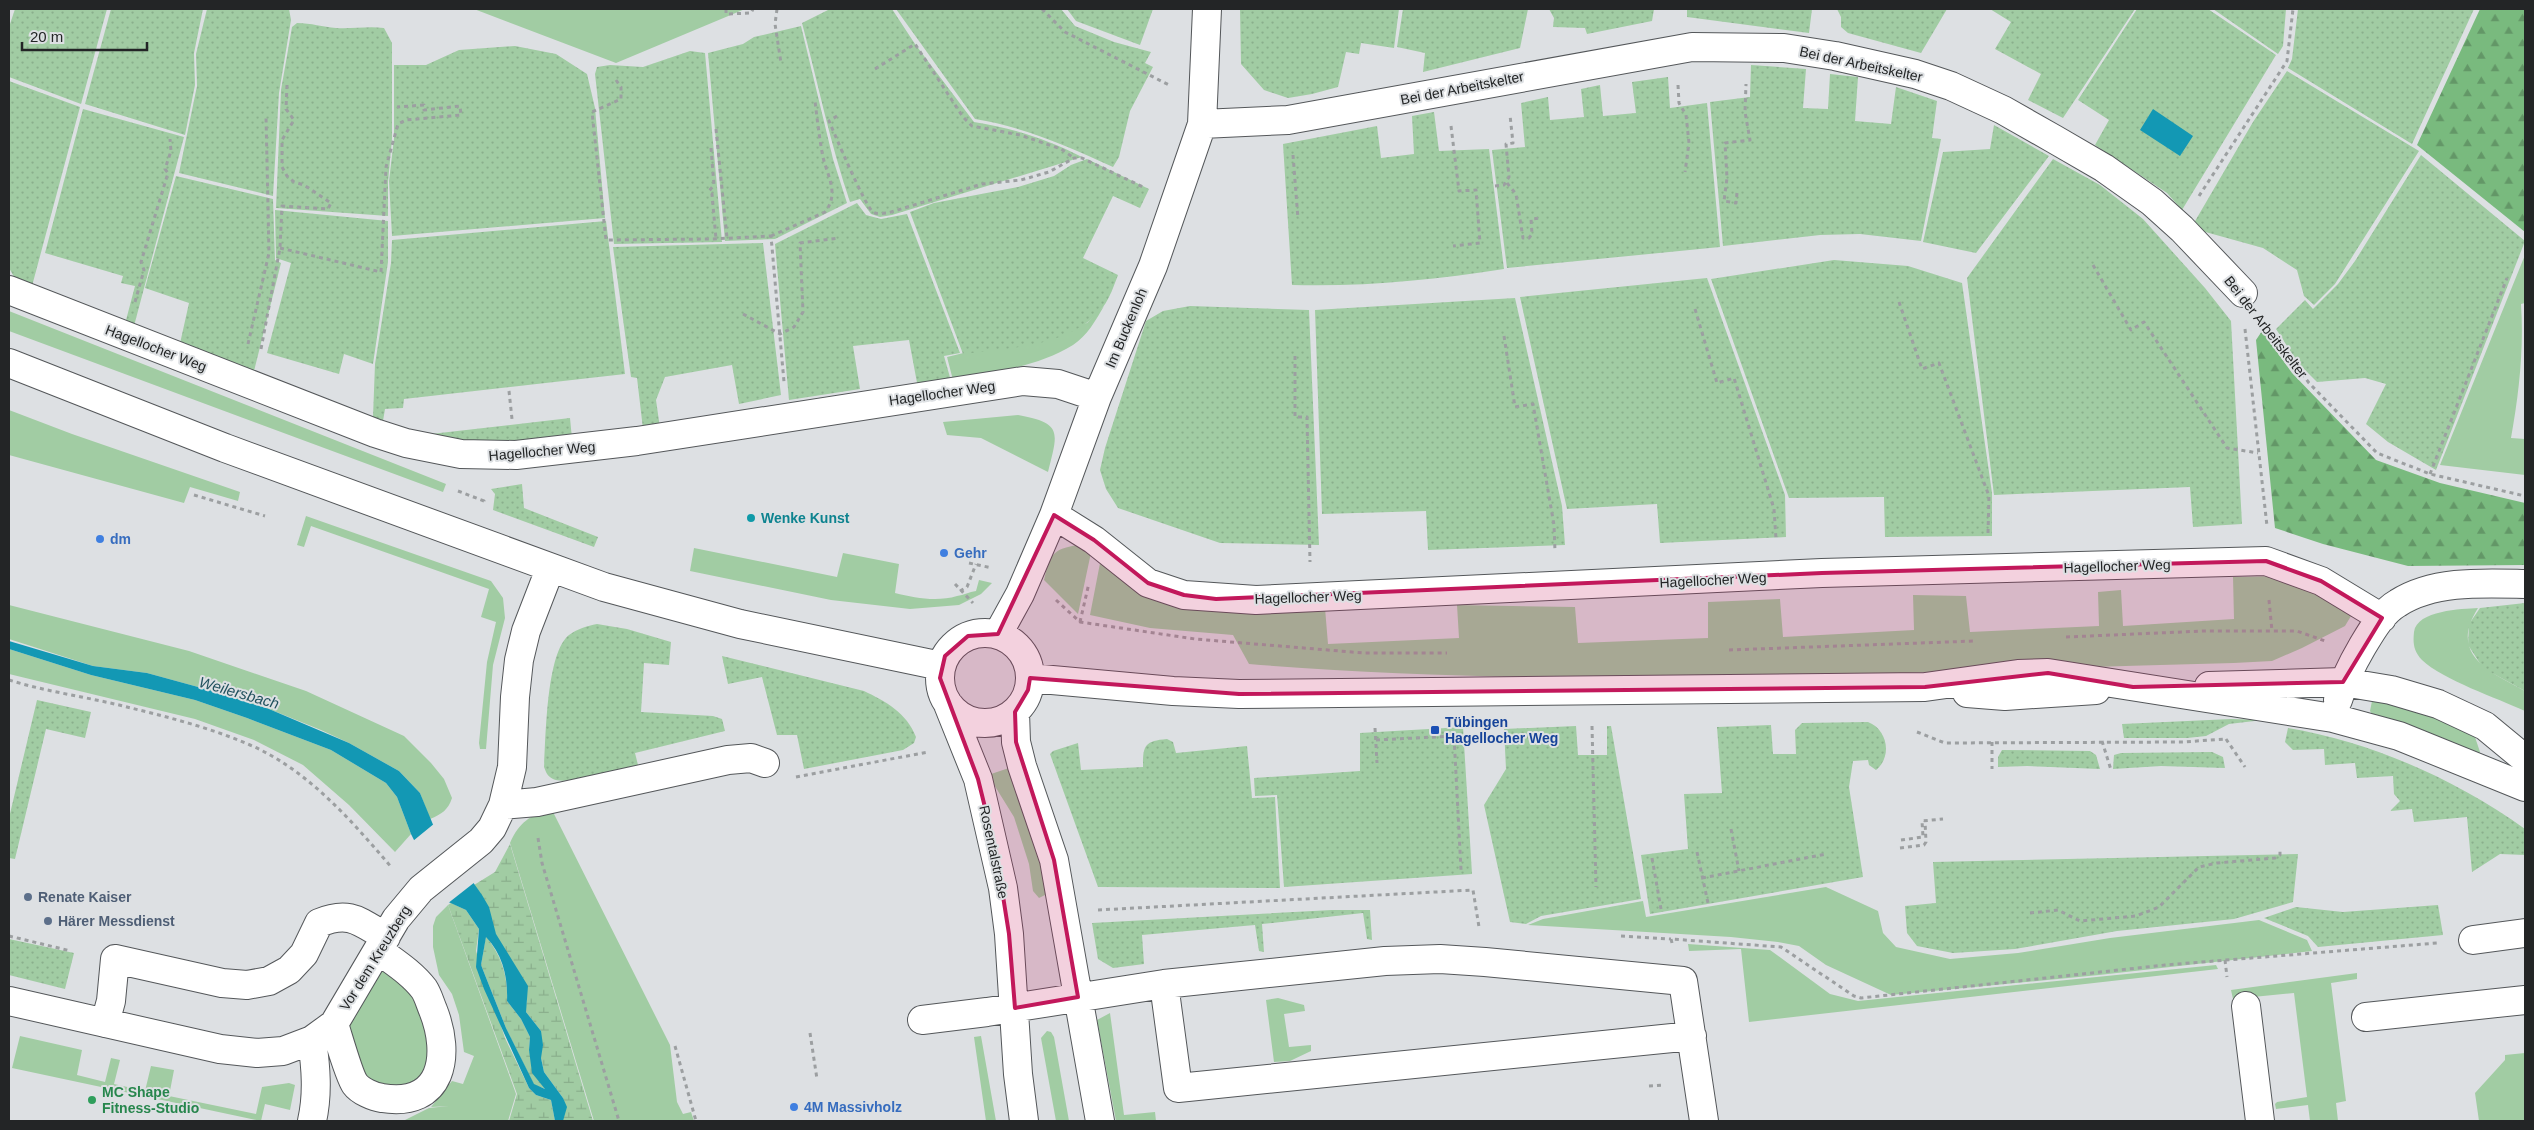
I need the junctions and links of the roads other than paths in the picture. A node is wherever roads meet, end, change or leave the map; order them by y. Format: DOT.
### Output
graph roads {
  1 [pos="1207,9"];
  2 [pos="1202,124"];
  3 [pos="9,290"];
  4 [pos="2244,293"];
  5 [pos="9,363"];
  6 [pos="1097,397"];
  7 [pos="1054,516"];
  8 [pos="550,569"];
  9 [pos="2525,584"];
  10 [pos="2382,618"];
  11 [pos="998,634"];
  12 [pos="941,666"];
  13 [pos="1030,678"];
  14 [pos="2343,682"];
  15 [pos="2133,687"];
  16 [pos="947,702"];
  17 [pos="1015,712"];
  18 [pos="2333,718"];
  19 [pos="2525,759"];
  20 [pos="765,763"];
  21 [pos="2525,787"];
  22 [pos="504,805"];
  23 [pos="2525,933"];
  24 [pos="2473,940"];
  25 [pos="382,944"];
  26 [pos="1164,984"];
  27 [pos="1078,997"];
  28 [pos="9,1000"];
  29 [pos="2525,1000"];
  30 [pos="2246,1006"];
  31 [pos="1015,1008"];
  32 [pos="2366,1017"];
  33 [pos="922,1020"];
  34 [pos="106,1023"];
  35 [pos="334,1024"];
  36 [pos="1692,1036"];
  37 [pos="312,1040"];
  38 [pos="312,1121"];
  39 [pos="1024,1121"];
  40 [pos="1100,1121"];
  41 [pos="1704,1121"];
  42 [pos="2260,1121"];
  1 -- 2 [label="street, Im Buckenloh"];
  2 -- 4 [label="street, Bei der Arbeitskelter"];
  2 -- 6 [label="street, Im Buckenloh"];
  3 -- 6 [label="street, Hagellocher Weg"];
  5 -- 8 [label="street"];
  6 -- 7 [label="street, Im Buckenloh"];
  7 -- 10 [label="street, Hagellocher Weg"];
  7 -- 11 [label="street, Im Buckenloh"];
  8 -- 12 [label="street"];
  8 -- 22 [label="street, Vor dem Kreuzberg"];
  9 -- 10 [label="street"];
  10 -- 14 [label="street"];
  11 -- 12 [label="street"];
  11 -- 13 [label="street"];
  12 -- 16 [label="street"];
  13 -- 15 [label="street"];
  13 -- 17 [label="street"];
  14 -- 15 [label="street"];
  14 -- 18 [label="street"];
  14 -- 19 [label="street"];
  15 -- 18 [label="street"];
  16 -- 17 [label="street"];
  16 -- 31 [label="street, Rosentalstraße"];
  17 -- 27 [label="street"];
  18 -- 21 [label="street"];
  20 -- 22 [label="street"];
  22 -- 25 [label="street, Vor dem Kreuzberg"];
  23 -- 24 [label="street"];
  25 -- 34 [label="street"];
  25 -- 35 [label="street, Vor dem Kreuzberg"];
  25 -- 35 [label="street"];
  26 -- 27 [label="street"];
  26 -- 36 [label="street"];
  26 -- 36 [label="street"];
  27 -- 31 [label="street"];
  27 -- 40 [label="street"];
  28 -- 34 [label="street, Vor dem Kreuzberg"];
  29 -- 32 [label="street"];
  30 -- 42 [label="street"];
  31 -- 33 [label="street"];
  31 -- 39 [label="street, Rosentalstraße"];
  34 -- 37 [label="street, Vor dem Kreuzberg"];
  35 -- 37 [label="street, Vor dem Kreuzberg"];
  36 -- 41 [label="street"];
  37 -- 38 [label="street"];
}
